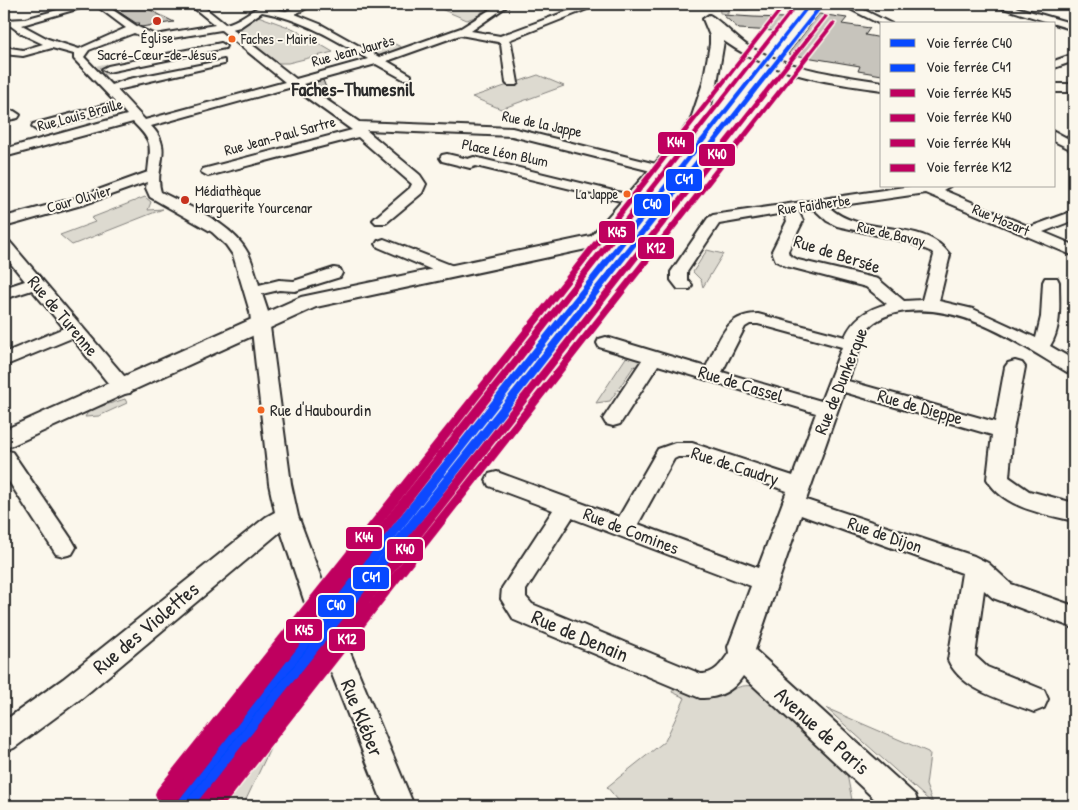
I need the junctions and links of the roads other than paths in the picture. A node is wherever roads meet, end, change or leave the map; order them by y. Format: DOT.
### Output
graph roads {
  1 [pos="90,4"];
  2 [pos="98,4"];
  3 [pos="194,4"];
  4 [pos="310,4"];
  5 [pos="505,4"];
  6 [pos="595,4"];
  7 [pos="845,4"];
  8 [pos="995,4"];
  9 [pos="265,6"];
  10 [pos="288,14"];
  11 [pos="883,22"];
  12 [pos="9,23"];
  13 [pos="1074,26"];
  14 [pos="224,27"];
  15 [pos="134,30"];
  16 [pos="459,32"];
  17 [pos="501,39"];
  18 [pos="54,44"];
  19 [pos="221,46"];
  20 [pos="746,48"];
  21 [pos="4,50"];
  22 [pos="80,52"];
  23 [pos="717,55"];
  24 [pos="1074,57"];
  25 [pos="377,61"];
  26 [pos="220,62"];
  27 [pos="784,64"];
  28 [pos="1056,64"];
  29 [pos="99,71"];
  30 [pos="407,77"];
  31 [pos="295,83"];
  32 [pos="512,83"];
  33 [pos="880,85"];
  34 [pos="880,85"];
  35 [pos="1056,88"];
  36 [pos="1074,88"];
  37 [pos="107,90"];
  38 [pos="123,104"];
  39 [pos="140,120"];
  40 [pos="38,127"];
  41 [pos="358,129"];
  42 [pos="1056,136"];
  43 [pos="1074,148"];
  44 [pos="4,153"];
  45 [pos="1056,153"];
  46 [pos="447,158"];
  47 [pos="659,169"];
  48 [pos="208,172"];
  49 [pos="154,174"];
  50 [pos="936,188"];
  51 [pos="633,200"];
  52 [pos="818,204"];
  53 [pos="788,208"];
  54 [pos="1074,215"];
  55 [pos="381,220"];
  56 [pos="4,222"];
  57 [pos="1030,232"];
  58 [pos="384,244"];
  59 [pos="4,245"];
  60 [pos="1074,251"];
  61 [pos="450,271"];
  62 [pos="334,273"];
  63 [pos="1051,282"];
  64 [pos="35,283"];
  65 [pos="684,285"];
  66 [pos="253,291"];
  67 [pos="4,294"];
  68 [pos="929,305"];
  69 [pos="900,306"];
  70 [pos="261,325"];
  71 [pos="75,330"];
  72 [pos="606,343"];
  73 [pos="852,344"];
  74 [pos="1038,348"];
  75 [pos="654,358"];
  76 [pos="4,360"];
  77 [pos="1014,367"];
  78 [pos="1074,368"];
  79 [pos="711,374"];
  80 [pos="837,384"];
  81 [pos="123,388"];
  82 [pos="828,410"];
  83 [pos="613,419"];
  84 [pos="1003,431"];
  85 [pos="4,440"];
  86 [pos="4,457"];
  87 [pos="497,480"];
  88 [pos="796,496"];
  89 [pos="567,507"];
  90 [pos="1074,512"];
  91 [pos="287,516"];
  92 [pos="624,528"];
  93 [pos="64,547"];
  94 [pos="975,568"];
  95 [pos="764,581"];
  96 [pos="1074,617"];
  97 [pos="742,655"];
  98 [pos="1034,699"];
  99 [pos="4,738"];
  100 [pos="892,803"];
  101 [pos="399,806"];
  1 -- 12 [label="street"];
  2 -- 15 [label="street"];
  3 -- 14 [label="street"];
  4 -- 10 [label="street"];
  5 -- 16 [label="street, Rue Jean Jaurès"];
  6 -- 17 [label="street"];
  7 -- 11 [label="street"];
  8 -- 13 [label="street"];
  9 -- 10 [label="street"];
  9 -- 14 [label="street"];
  10 -- 25 [label="street"];
  12 -- 18 [label="street"];
  14 -- 15 [label="street"];
  14 -- 31 [label="street"];
  15 -- 22 [label="street"];
  16 -- 17 [label="street"];
  16 -- 25 [label="street, Rue Jean Jaurès"];
  17 -- 32 [label="street"];
  18 -- 21 [label="street"];
  18 -- 22 [label="street"];
  19 -- 29 [label="street"];
  20 -- 23 [label="main road"];
  20 -- 23 [label="main road"];
  20 -- 27 [label="main road"];
  22 -- 29 [label="street"];
  23 -- 47 [label="main road"];
  24 -- 28 [label="street"];
  25 -- 30 [label="street"];
  25 -- 31 [label="street, Rue Jean Jaurès"];
  26 -- 37 [label="street"];
  27 -- 33 [label="main road"];
  27 -- 34 [label="main road"];
  29 -- 37 [label="street"];
  31 -- 39 [label="street, Rue Jean Jaurès"];
  31 -- 41 [label="street"];
  35 -- 36 [label="main road"];
  37 -- 38 [label="street"];
  38 -- 39 [label="street"];
  38 -- 40 [label="street"];
  39 -- 44 [label="street, Rue Louis Braille"];
  39 -- 49 [label="street"];
  41 -- 47 [label="street, Rue de la Jappe"];
  41 -- 48 [label="street, Rue Jean-Paul Sartre"];
  41 -- 55 [label="street"];
  42 -- 43 [label="street"];
  43 -- 45 [label="street"];
  46 -- 51 [label="street, Place Léon Blum"];
  47 -- 51 [label="main road"];
  49 -- 56 [label="street, Cour Olivier"];
  49 -- 66 [label="street, Rue Kléber"];
  50 -- 52 [label="street, Rue Faidherbe"];
  50 -- 57 [label="street, Rue Mozart"];
  51 -- 61 [label="main road"];
  52 -- 53 [label="street, Rue Faidherbe"];
  52 -- 68 [label="street, Rue de Bavay"];
  53 -- 65 [label="street, Rue Faidherbe"];
  53 -- 69 [label="street, Rue de Bersée"];
  54 -- 57 [label="street"];
  57 -- 60 [label="street, Rue Mozart"];
  58 -- 61 [label="street"];
  59 -- 64 [label="street, Rue de Turenne"];
  61 -- 70 [label="main road"];
  62 -- 66 [label="street"];
  63 -- 74 [label="street"];
  64 -- 67 [label="street"];
  64 -- 71 [label="street, Rue de Turenne"];
  66 -- 70 [label="street, Rue Kléber"];
  68 -- 69 [label="street, Rue de Dunkerque"];
  68 -- 74 [label="street, Rue de Dunkerque"];
  69 -- 73 [label="street, Rue de Dunkerque"];
  70 -- 81 [label="main road"];
  70 -- 91 [label="street, Rue Kléber"];
  71 -- 76 [label="street"];
  71 -- 81 [label="street, Rue de Turenne"];
  72 -- 75 [label="street, Rue de Cassel"];
  73 -- 79 [label="street"];
  73 -- 80 [label="street, Rue de Dunkerque"];
  74 -- 78 [label="street, Rue de Dunkerque"];
  75 -- 79 [label="street, Rue de Cassel"];
  75 -- 83 [label="street"];
  77 -- 84 [label="street"];
  79 -- 82 [label="street, Rue de Cassel"];
  80 -- 82 [label="street, Rue de Dunkerque"];
  80 -- 84 [label="street, Rue de Dieppe"];
  81 -- 85 [label="main road"];
  82 -- 88 [label="street, Rue de Dunkerque"];
  84 -- 90 [label="street"];
  86 -- 93 [label="street"];
  87 -- 89 [label="street, Rue de Comines"];
  88 -- 92 [label="street, Rue de Caudry"];
  88 -- 94 [label="street, Rue de Dijon"];
  88 -- 95 [label="street, Rue de Dunkerque"];
  89 -- 92 [label="street, Rue de Comines"];
  89 -- 97 [label="street, Rue de Denain"];
  91 -- 99 [label="street, Rue des Violettes"];
  91 -- 101 [label="street, Rue Kléber"];
  92 -- 95 [label="street, Rue de Comines"];
  94 -- 96 [label="street, Rue de Dijon"];
  94 -- 98 [label="street"];
  95 -- 97 [label="street, Rue de Dunkerque"];
  97 -- 100 [label="street, Avenue de Paris"];
}
